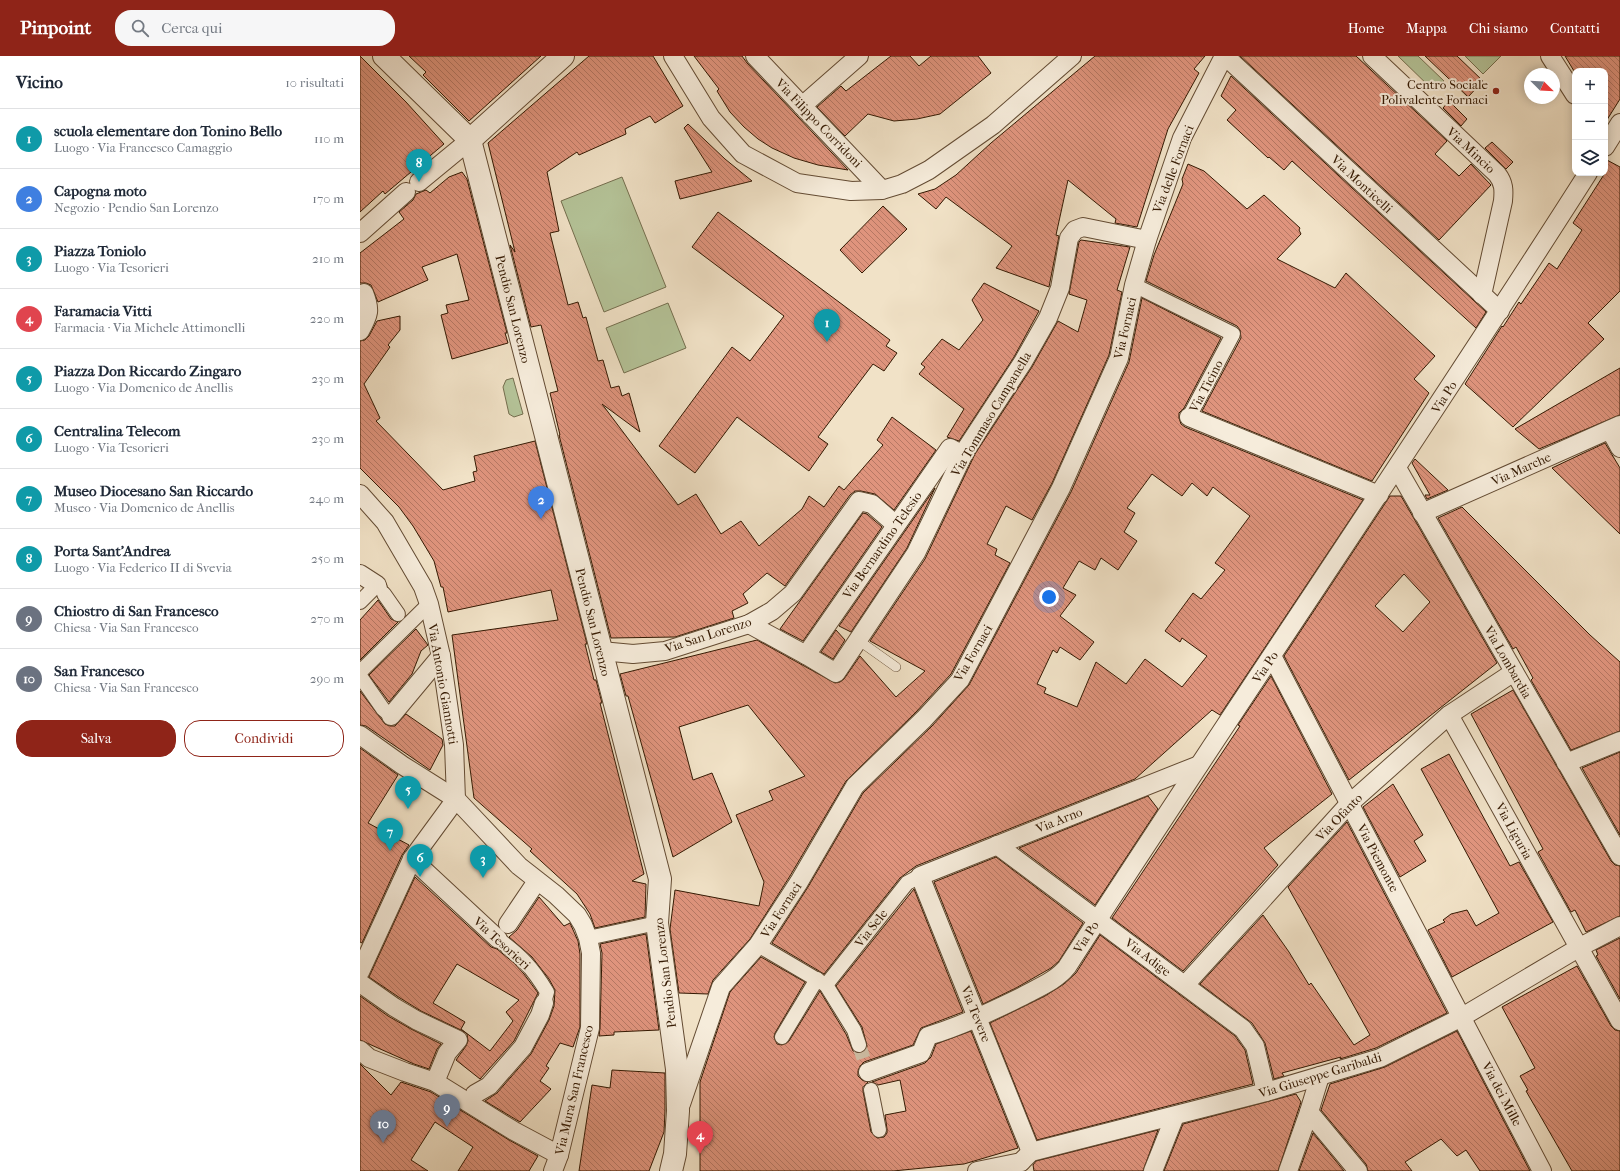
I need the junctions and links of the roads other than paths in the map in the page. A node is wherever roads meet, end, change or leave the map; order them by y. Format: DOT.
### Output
graph roads {
  1 [pos="384,56"];
  2 [pos="563,56"];
  3 [pos="673,56"];
  4 [pos="755,56"];
  5 [pos="859,56"];
  6 [pos="1072,56"];
  7 [pos="1224,56"];
  8 [pos="1372,56"];
  9 [pos="1550,56"];
  10 [pos="1572,90"];
  11 [pos="802,106"];
  12 [pos="1620,123"];
  13 [pos="470,140"];
  14 [pos="1609,146"];
  15 [pos="1586,176"];
  16 [pos="882,190"];
  17 [pos="360,233"];
  18 [pos="1147,240"];
  19 [pos="1134,285"];
  20 [pos="362,288"];
  21 [pos="1482,295"];
  22 [pos="1500,312"];
  23 [pos="360,331"];
  24 [pos="1189,418"];
  25 [pos="1615,428"];
  26 [pos="1620,448"];
  27 [pos="963,455"];
  28 [pos="1397,468"];
  29 [pos="360,494"];
  30 [pos="1379,496"];
  31 [pos="1422,513"];
  32 [pos="896,525"];
  33 [pos="360,574"];
  34 [pos="380,589"];
  35 [pos="360,602"];
  36 [pos="429,604"];
  37 [pos="403,620"];
  38 [pos="749,624"];
  39 [pos="858,640"];
  40 [pos="601,651"];
  41 [pos="806,654"];
  42 [pos="441,656"];
  43 [pos="1272,656"];
  44 [pos="896,667"];
  45 [pos="360,672"];
  46 [pos="1514,672"];
  47 [pos="360,676"];
  48 [pos="1449,715"];
  49 [pos="391,716"];
  50 [pos="360,736"];
  51 [pos="1620,741"];
  52 [pos="1566,763"];
  53 [pos="1199,765"];
  54 [pos="456,799"];
  55 [pos="1349,804"];
  56 [pos="997,845"];
  57 [pos="1620,856"];
  58 [pos="412,859"];
  59 [pos="920,876"];
  60 [pos="537,881"];
  61 [pos="1098,920"];
  62 [pos="657,923"];
  63 [pos="508,924"];
  64 [pos="1620,926"];
  65 [pos="588,938"];
  66 [pos="498,939"];
  67 [pos="758,945"];
  68 [pos="1580,947"];
  69 [pos="360,972"];
  70 [pos="821,982"];
  71 [pos="360,983"];
  72 [pos="1185,985"];
  73 [pos="544,1003"];
  74 [pos="1462,1017"];
  75 [pos="978,1018"];
  76 [pos="1620,1021"];
  77 [pos="782,1037"];
  78 [pos="859,1046"];
  79 [pos="360,1050"];
  80 [pos="1320,1076"];
  81 [pos="870,1081"];
  82 [pos="435,1082"];
  83 [pos="1266,1092"];
  84 [pos="475,1094"];
  85 [pos="678,1111"];
  86 [pos="1309,1112"];
  87 [pos="1175,1116"];
  88 [pos="879,1130"];
  89 [pos="1025,1162"];
  90 [pos="556,1163"];
  91 [pos="671,1171"];
  92 [pos="977,1171"];
  93 [pos="1153,1171"];
  94 [pos="1288,1171"];
  95 [pos="1358,1171"];
  96 [pos="1542,1171"];
  1 -- 13 [label="street"];
  2 -- 13 [label="street"];
  3 -- 16 [label="street"];
  4 -- 11 [label="street, Via Filippo Corridoni"];
  5 -- 11 [label="street"];
  6 -- 16 [label="street"];
  7 -- 18 [label="street, Via delle Fornaci"];
  7 -- 21 [label="street, Via Monticelli"];
  8 -- 21 [label="street, Via Mincio"];
  9 -- 10 [label="street"];
  11 -- 16 [label="street, Via Filippo Corridoni"];
  12 -- 14 [label="street"];
  13 -- 17 [label="street"];
  13 -- 40 [label="street, Pendio San Lorenzo"];
  15 -- 22 [label="street, Via Po"];
  18 -- 19 [label="street, Via Fornaci"];
  18 -- 27 [label="street, Via Tommaso Campanella"];
  19 -- 24 [label="street, Via Ticino"];
  19 -- 67 [label="street, Via Fornaci"];
  20 -- 23 [label="street"];
  21 -- 22 [label="street, Via Monticelli"];
  22 -- 28 [label="street, Via Po"];
  24 -- 30 [label="street, Via Ticino"];
  25 -- 26 [label="street"];
  25 -- 31 [label="street, Via Marche"];
  27 -- 32 [label="street, Via Bernardino Telesio"];
  27 -- 39 [label="street, Via Tommaso Campanella"];
  28 -- 30 [label="street, Via Po"];
  28 -- 31 [label="street, Via Lombardia"];
  29 -- 36 [label="street, Via Antonio Giannotti"];
  30 -- 43 [label="street, Via Po"];
  31 -- 46 [label="street, Via Lombardia"];
  32 -- 38 [label="street, Via San Lorenzo"];
  32 -- 41 [label="street, Via Bernardino Telesio"];
  33 -- 34 [label="street"];
  34 -- 35 [label="street"];
  34 -- 37 [label="street"];
  36 -- 37 [label="street"];
  36 -- 42 [label="street, Via Antonio Giannotti"];
  37 -- 45 [label="street"];
  38 -- 40 [label="street, Via San Lorenzo"];
  38 -- 41 [label="street"];
  39 -- 41 [label="street, Via Tommaso Campanella"];
  39 -- 44 [label="lane"];
  40 -- 62 [label="street, Pendio San Lorenzo"];
  42 -- 49 [label="street"];
  42 -- 54 [label="street, Via Antonio Giannotti"];
  43 -- 53 [label="street, Via Po"];
  43 -- 55 [label="street, Via Piemonte"];
  46 -- 48 [label="street, Via Ofanto"];
  46 -- 52 [label="street, Via Lombardia"];
  47 -- 49 [label="street"];
  48 -- 55 [label="street, Via Ofanto"];
  48 -- 68 [label="street, Via Liguria"];
  50 -- 54 [label="street, Via Mura San Francesco"];
  51 -- 52 [label="street"];
  52 -- 57 [label="street, Via Lombardia"];
  53 -- 56 [label="street, Via Arno"];
  53 -- 61 [label="street, Via Po"];
  54 -- 58 [label="street"];
  54 -- 60 [label="street, Via Mura San Francesco"];
  55 -- 72 [label="street, Via Ofanto"];
  55 -- 74 [label="street, Via Piemonte"];
  56 -- 59 [label="street, Via Arno"];
  56 -- 61 [label="street, Via Adige"];
  58 -- 66 [label="street, Via Tesorieri"];
  58 -- 69 [label="street"];
  59 -- 70 [label="street, Via Sele"];
  59 -- 75 [label="street, Via Tevere"];
  60 -- 63 [label="street"];
  60 -- 65 [label="street, Via Mura San Francesco"];
  61 -- 72 [label="street, Via Adige"];
  61 -- 75 [label="street, Via Po"];
  62 -- 65 [label="street"];
  62 -- 85 [label="street, Pendio San Lorenzo"];
  64 -- 68 [label="street, Via Giuseppe Garibaldi"];
  65 -- 90 [label="street, Via Mura San Francesco"];
  66 -- 73 [label="street, Via Tesorieri"];
  67 -- 70 [label="street"];
  67 -- 85 [label="street, Via Fornaci"];
  68 -- 74 [label="street, Via Giuseppe Garibaldi"];
  68 -- 76 [label="street, Via Liguria"];
  70 -- 77 [label="street, Via Sele"];
  70 -- 78 [label="street"];
  71 -- 82 [label="street"];
  72 -- 83 [label="street, Via Adige"];
  73 -- 84 [label="street, Via Tesorieri"];
  74 -- 80 [label="street, Via Giuseppe Garibaldi"];
  74 -- 96 [label="street, Via dei Mille"];
  75 -- 81 [label="street, Via Po"];
  75 -- 89 [label="street, Via Tevere"];
  79 -- 82 [label="street"];
  80 -- 83 [label="street, Via Giuseppe Garibaldi"];
  80 -- 86 [label="street"];
  81 -- 88 [label="street"];
  82 -- 90 [label="street"];
  83 -- 87 [label="street, Via Giuseppe Garibaldi"];
  85 -- 91 [label="street, Pendio San Lorenzo"];
  86 -- 94 [label="street"];
  86 -- 95 [label="street"];
  87 -- 89 [label="street, Via Giuseppe Garibaldi"];
  87 -- 93 [label="street"];
  89 -- 92 [label="street, Via Giuseppe Garibaldi"];
}
